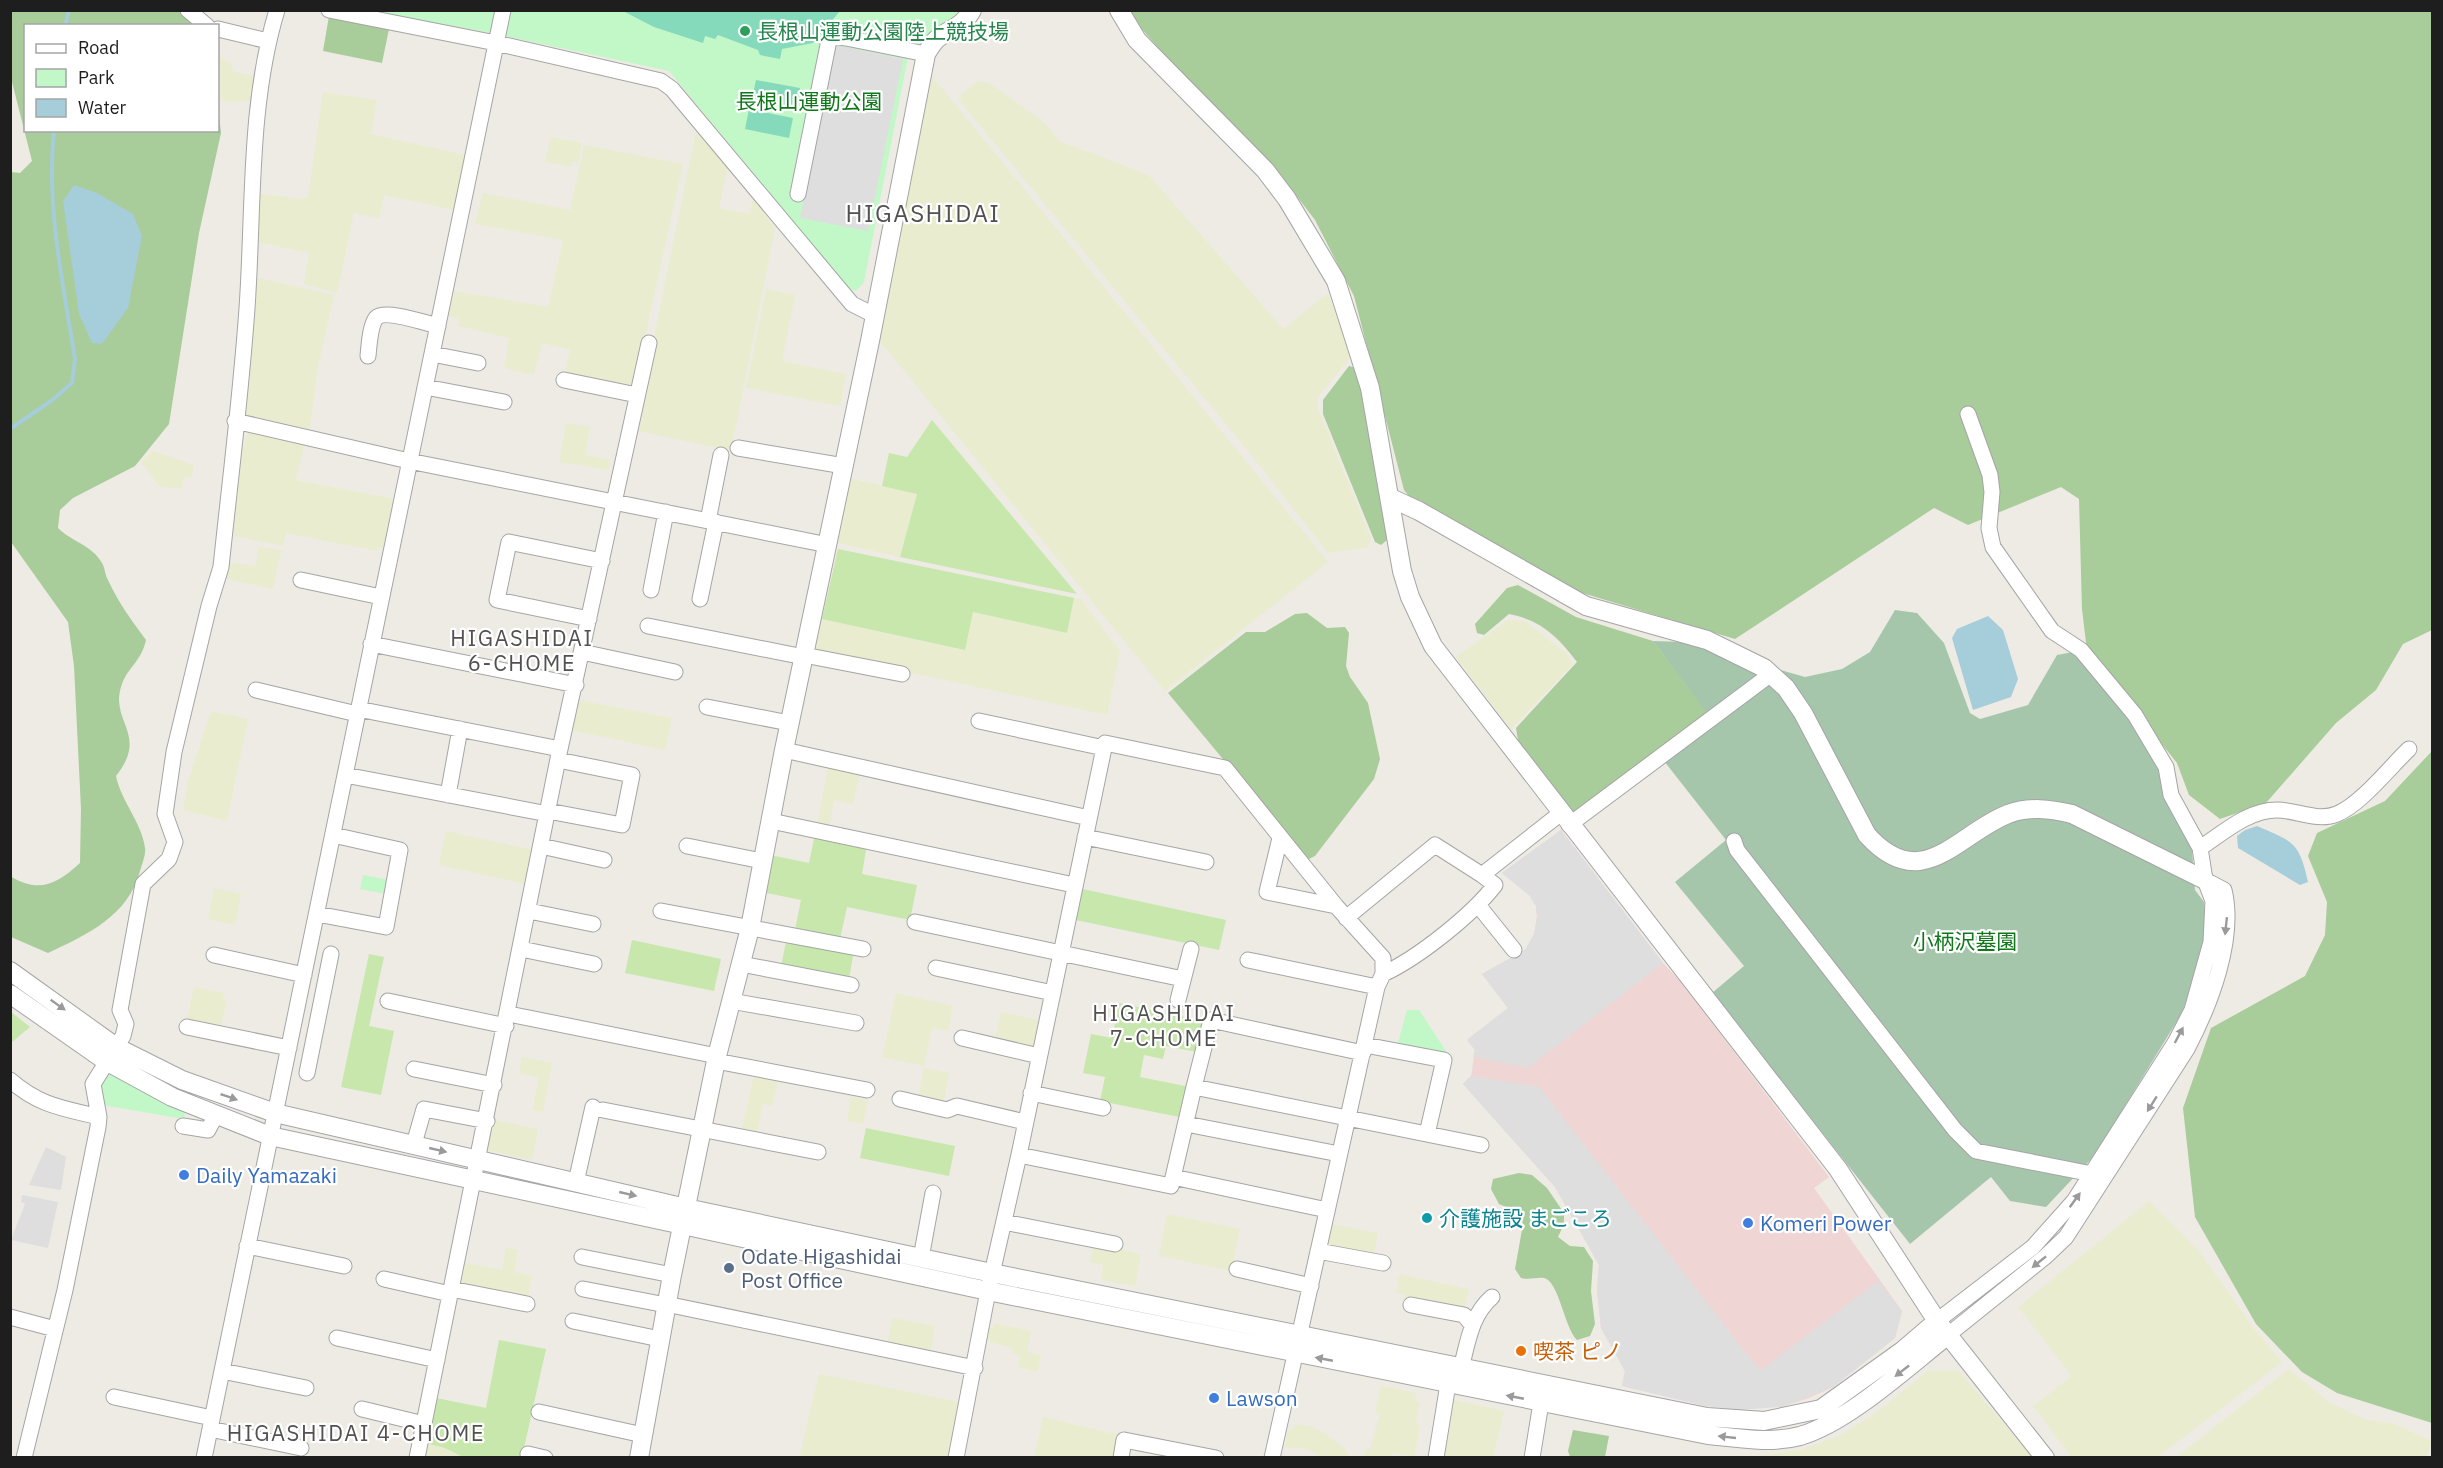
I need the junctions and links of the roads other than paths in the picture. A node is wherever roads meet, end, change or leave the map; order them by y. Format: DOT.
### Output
graph roads {
  1 [pos="188,10"];
  2 [pos="277,10"];
  3 [pos="329,10"];
  4 [pos="503,10"];
  5 [pos="972,10"];
  6 [pos="1119,10"];
  7 [pos="205,24"];
  8 [pos="219,29"];
  9 [pos="268,41"];
  10 [pos="496,43"];
  11 [pos="926,54"];
  12 [pos="798,194"];
  13 [pos="874,315"];
  14 [pos="438,326"];
  15 [pos="649,343"];
  16 [pos="432,354"];
  17 [pos="368,356"];
  18 [pos="478,363"];
  19 [pos="564,380"];
  20 [pos="425,387"];
  21 [pos="573,392"];
  22 [pos="637,398"];
  23 [pos="504,402"];
  24 [pos="1968,414"];
  25 [pos="235,421"];
  26 [pos="738,448"];
  27 [pos="721,455"];
  28 [pos="410,461"];
  29 [pos="844,466"];
  30 [pos="1391,498"];
  31 [pos="614,502"];
  32 [pos="666,512"];
  33 [pos="712,522"];
  34 [pos="828,545"];
  35 [pos="602,561"];
  36 [pos="301,580"];
  37 [pos="651,590"];
  38 [pos="381,597"];
  39 [pos="700,599"];
  40 [pos="590,619"];
  41 [pos="648,626"];
  42 [pos="371,644"];
  43 [pos="582,652"];
  44 [pos="804,656"];
  45 [pos="675,672"];
  46 [pos="902,674"];
  47 [pos="1771,674"];
  48 [pos="576,685"];
  49 [pos="256,690"];
  50 [pos="707,707"];
  51 [pos="358,711"];
  52 [pos="979,721"];
  53 [pos="789,723"];
  54 [pos="460,729"];
  55 [pos="1104,748"];
  56 [pos="784,750"];
  57 [pos="2409,750"];
  58 [pos="559,755"];
  59 [pos="345,775"];
  60 [pos="448,795"];
  61 [pos="548,812"];
  62 [pos="1089,818"];
  63 [pos="1565,819"];
  64 [pos="771,821"];
  65 [pos="333,835"];
  66 [pos="1085,837"];
  67 [pos="1280,838"];
  68 [pos="1734,841"];
  69 [pos="541,846"];
  70 [pos="687,846"];
  71 [pos="2200,848"];
  72 [pos="604,860"];
  73 [pos="762,861"];
  74 [pos="1206,862"];
  75 [pos="1482,875"];
  76 [pos="2205,880"];
  77 [pos="1074,885"];
  78 [pos="1478,905"];
  79 [pos="661,910"];
  80 [pos="529,911"];
  81 [pos="1341,912"];
  82 [pos="317,914"];
  83 [pos="915,922"];
  84 [pos="593,924"];
  85 [pos="750,928"];
  86 [pos="521,949"];
  87 [pos="863,949"];
  88 [pos="1191,949"];
  89 [pos="1514,950"];
  90 [pos="331,954"];
  91 [pos="1059,954"];
  92 [pos="214,955"];
  93 [pos="1248,960"];
  94 [pos="594,964"];
  95 [pos="741,964"];
  96 [pos="936,968"];
  97 [pos="10,971"];
  98 [pos="304,975"];
  99 [pos="1183,979"];
  100 [pos="1380,980"];
  101 [pos="851,985"];
  102 [pos="1053,993"];
  103 [pos="10,994"];
  104 [pos="1178,1000"];
  105 [pos="387,1001"];
  106 [pos="731,1001"];
  107 [pos="298,1006"];
  108 [pos="320,1010"];
  109 [pos="507,1020"];
  110 [pos="856,1023"];
  111 [pos="187,1027"];
  112 [pos="962,1038"];
  113 [pos="289,1048"];
  114 [pos="1364,1049"];
  115 [pos="111,1054"];
  116 [pos="1039,1056"];
  117 [pos="717,1059"];
  118 [pos="414,1069"];
  119 [pos="307,1073"];
  120 [pos="10,1080"];
  121 [pos="494,1085"];
  122 [pos="1194,1087"];
  123 [pos="867,1090"];
  124 [pos="1031,1093"];
  125 [pos="900,1099"];
  126 [pos="1103,1108"];
  127 [pos="275,1113"];
  128 [pos="216,1115"];
  129 [pos="99,1117"];
  130 [pos="1348,1117"];
  131 [pos="487,1120"];
  132 [pos="1025,1122"];
  133 [pos="1186,1124"];
  134 [pos="183,1126"];
  135 [pos="702,1128"];
  136 [pos="1427,1134"];
  137 [pos="270,1136"];
  138 [pos="414,1144"];
  139 [pos="1481,1145"];
  140 [pos="818,1152"];
  141 [pos="1339,1154"];
  142 [pos="1019,1155"];
  143 [pos="479,1159"];
  144 [pos="1173,1177"];
  145 [pos="2098,1178"];
  146 [pos="474,1181"];
  147 [pos="576,1182"];
  148 [pos="933,1193"];
  149 [pos="686,1208"];
  150 [pos="1327,1210"];
  151 [pos="1004,1222"];
  152 [pos="682,1227"];
  153 [pos="1115,1244"];
  154 [pos="248,1246"];
  155 [pos="1318,1251"];
  156 [pos="582,1257"];
  157 [pos="921,1258"];
  158 [pos="1383,1263"];
  159 [pos="344,1266"];
  160 [pos="1237,1269"];
  161 [pos="992,1273"];
  162 [pos="672,1275"];
  163 [pos="384,1279"];
  164 [pos="1311,1286"];
  165 [pos="583,1289"];
  166 [pos="451,1292"];
  167 [pos="988,1292"];
  168 [pos="1492,1297"];
  169 [pos="527,1304"];
  170 [pos="666,1305"];
  171 [pos="1411,1305"];
  172 [pos="10,1317"];
  173 [pos="573,1321"];
  174 [pos="1472,1325"];
  175 [pos="1942,1328"];
  176 [pos="55,1329"];
  177 [pos="337,1338"];
  178 [pos="660,1339"];
  179 [pos="1298,1345"];
  180 [pos="437,1360"];
  181 [pos="975,1368"];
  182 [pos="1461,1368"];
  183 [pos="222,1371"];
  184 [pos="1448,1384"];
  185 [pos="306,1388"];
  186 [pos="114,1397"];
  187 [pos="1541,1403"];
  188 [pos="362,1409"];
  189 [pos="539,1412"];
  190 [pos="211,1424"];
  191 [pos="424,1424"];
  192 [pos="643,1435"];
  193 [pos="301,1448"];
  194 [pos="528,1454"];
  195 [pos="1433,1456"];
  196 [pos="24,1458"];
  197 [pos="204,1458"];
  198 [pos="417,1458"];
  199 [pos="545,1458"];
  200 [pos="639,1458"];
  201 [pos="956,1458"];
  202 [pos="1120,1458"];
  203 [pos="1215,1458"];
  204 [pos="1272,1458"];
  205 [pos="1532,1458"];
  206 [pos="2045,1458"];
  1 -- 7 [label="street"];
  2 -- 9 [label="street"];
  3 -- 10 [label="street"];
  4 -- 10 [label="street"];
  5 -- 11 [label="street"];
  6 -- 30 [label="street"];
  8 -- 9 [label="street"];
  9 -- 25 [label="street"];
  10 -- 13 [label="street"];
  10 -- 14 [label="street"];
  11 -- 12 [label="street"];
  11 -- 13 [label="street"];
  13 -- 29 [label="street"];
  14 -- 16 [label="street"];
  14 -- 17 [label="street"];
  15 -- 22 [label="street"];
  16 -- 18 [label="street"];
  16 -- 20 [label="street"];
  19 -- 22 [label="street"];
  20 -- 23 [label="street"];
  20 -- 28 [label="street"];
  21 -- 22 [label="street"];
  22 -- 31 [label="street"];
  24 -- 71 [label="street"];
  25 -- 28 [label="street"];
  25 -- 115 [label="street"];
  26 -- 29 [label="street"];
  27 -- 33 [label="street"];
  28 -- 31 [label="street"];
  28 -- 38 [label="street"];
  29 -- 34 [label="street"];
  30 -- 47 [label="street"];
  30 -- 63 [label="street"];
  31 -- 32 [label="street"];
  31 -- 35 [label="street"];
  32 -- 33 [label="street"];
  32 -- 37 [label="street"];
  33 -- 34 [label="street"];
  33 -- 39 [label="street"];
  34 -- 44 [label="street"];
  35 -- 40 [label="street"];
  35 -- 40 [label="street"];
  36 -- 38 [label="street"];
  38 -- 42 [label="street"];
  40 -- 43 [label="street"];
  41 -- 44 [label="street"];
  42 -- 48 [label="street"];
  42 -- 51 [label="street"];
  43 -- 45 [label="street"];
  43 -- 48 [label="street"];
  44 -- 46 [label="street"];
  44 -- 53 [label="street"];
  47 -- 63 [label="street"];
  47 -- 76 [label="street"];
  48 -- 58 [label="street"];
  49 -- 51 [label="street"];
  50 -- 53 [label="street"];
  51 -- 54 [label="street"];
  51 -- 59 [label="street"];
  52 -- 55 [label="street"];
  53 -- 56 [label="street"];
  54 -- 58 [label="street"];
  54 -- 60 [label="street"];
  55 -- 62 [label="street"];
  55 -- 67 [label="street"];
  56 -- 62 [label="street"];
  56 -- 64 [label="street"];
  57 -- 71 [label="street"];
  58 -- 61 [label="street"];
  58 -- 61 [label="street"];
  59 -- 60 [label="street"];
  59 -- 65 [label="street"];
  60 -- 61 [label="street"];
  61 -- 69 [label="street"];
  62 -- 66 [label="street"];
  63 -- 75 [label="street"];
  63 -- 175 [label="street"];
  64 -- 73 [label="street"];
  64 -- 77 [label="street"];
  65 -- 82 [label="street"];
  65 -- 82 [label="street"];
  66 -- 74 [label="street"];
  66 -- 77 [label="street"];
  67 -- 81 [label="street"];
  67 -- 81 [label="street"];
  68 -- 145 [label="street"];
  69 -- 72 [label="street"];
  69 -- 80 [label="street"];
  70 -- 73 [label="street"];
  71 -- 76 [label="street"];
  73 -- 85 [label="street"];
  75 -- 78 [label="street"];
  75 -- 81 [label="street"];
  76 -- 145 [label="street"];
  77 -- 91 [label="street"];
  78 -- 89 [label="street"];
  78 -- 100 [label="street"];
  79 -- 85 [label="street"];
  80 -- 84 [label="street"];
  80 -- 86 [label="street"];
  81 -- 100 [label="street"];
  82 -- 98 [label="street"];
  83 -- 91 [label="street"];
  85 -- 87 [label="street"];
  85 -- 95 [label="street"];
  86 -- 94 [label="street"];
  86 -- 109 [label="street"];
  88 -- 99 [label="street"];
  90 -- 108 [label="street"];
  91 -- 99 [label="street"];
  91 -- 102 [label="street"];
  92 -- 98 [label="street"];
  93 -- 100 [label="street"];
  95 -- 101 [label="street"];
  95 -- 106 [label="street"];
  96 -- 102 [label="street"];
  97 -- 115 [label="street, one-way"];
  98 -- 107 [label="street"];
  99 -- 104 [label="street"];
  100 -- 114 [label="street"];
  102 -- 116 [label="street"];
  103 -- 115 [label="street"];
  105 -- 109 [label="street"];
  106 -- 110 [label="street"];
  106 -- 117 [label="street"];
  107 -- 108 [label="street"];
  107 -- 113 [label="street"];
  108 -- 119 [label="street"];
  109 -- 117 [label="street"];
  109 -- 121 [label="street"];
  111 -- 113 [label="street"];
  112 -- 116 [label="street"];
  113 -- 127 [label="street"];
  114 -- 122 [label="street"];
  114 -- 130 [label="street"];
  114 -- 136 [label="street"];
  115 -- 127 [label="street, one-way"];
  115 -- 128 [label="street"];
  115 -- 129 [label="street"];
  116 -- 124 [label="street"];
  117 -- 123 [label="street"];
  117 -- 135 [label="street"];
  118 -- 121 [label="street"];
  120 -- 129 [label="street"];
  121 -- 131 [label="street"];
  122 -- 130 [label="street"];
  122 -- 133 [label="street"];
  124 -- 126 [label="street"];
  124 -- 132 [label="street"];
  125 -- 132 [label="street"];
  127 -- 137 [label="street"];
  127 -- 138 [label="street"];
  128 -- 134 [label="street"];
  128 -- 137 [label="street"];
  129 -- 176 [label="street"];
  130 -- 136 [label="street"];
  130 -- 141 [label="street"];
  131 -- 138 [label="street"];
  131 -- 143 [label="street"];
  132 -- 142 [label="street"];
  133 -- 141 [label="street"];
  133 -- 144 [label="street"];
  135 -- 140 [label="street"];
  135 -- 147 [label="street"];
  135 -- 149 [label="street"];
  136 -- 139 [label="street"];
  137 -- 146 [label="street"];
  137 -- 154 [label="street"];
  138 -- 143 [label="street, one-way"];
  141 -- 150 [label="street"];
  142 -- 144 [label="street"];
  142 -- 151 [label="street"];
  143 -- 146 [label="street"];
  143 -- 147 [label="street"];
  144 -- 150 [label="street"];
  145 -- 175 [label="street"];
  146 -- 152 [label="street"];
  146 -- 166 [label="street"];
  147 -- 149 [label="street, one-way"];
  148 -- 157 [label="street"];
  149 -- 152 [label="street"];
  149 -- 157 [label="street"];
  150 -- 155 [label="street"];
  151 -- 153 [label="street"];
  151 -- 161 [label="street"];
  152 -- 162 [label="street"];
  152 -- 167 [label="street"];
  154 -- 159 [label="street"];
  154 -- 183 [label="street"];
  155 -- 158 [label="street"];
  155 -- 164 [label="street"];
  156 -- 162 [label="street"];
  157 -- 161 [label="street"];
  160 -- 164 [label="street"];
  161 -- 167 [label="street"];
  161 -- 179 [label="street"];
  162 -- 170 [label="street"];
  163 -- 166 [label="street"];
  164 -- 179 [label="street"];
  165 -- 170 [label="street"];
  166 -- 169 [label="street"];
  166 -- 180 [label="street"];
  167 -- 179 [label="street"];
  167 -- 181 [label="street"];
  168 -- 174 [label="street"];
  170 -- 178 [label="street"];
  170 -- 181 [label="street"];
  171 -- 174 [label="street"];
  172 -- 176 [label="street"];
  173 -- 178 [label="street"];
  174 -- 182 [label="street"];
  175 -- 182 [label="street"];
  175 -- 187 [label="street, one-way"];
  175 -- 206 [label="street"];
  176 -- 196 [label="street"];
  177 -- 180 [label="street"];
  178 -- 192 [label="street"];
  179 -- 182 [label="street"];
  184 -- 179 [label="street, one-way"];
  179 -- 204 [label="street"];
  180 -- 191 [label="street"];
  181 -- 201 [label="street"];
  183 -- 185 [label="street"];
  183 -- 190 [label="street"];
  187 -- 184 [label="street, one-way"];
  184 -- 195 [label="street"];
  186 -- 190 [label="street"];
  187 -- 205 [label="street"];
  188 -- 191 [label="street"];
  189 -- 192 [label="street"];
  190 -- 193 [label="street"];
  190 -- 197 [label="street"];
  191 -- 198 [label="street"];
  192 -- 200 [label="street"];
  194 -- 199 [label="street"];
  202 -- 203 [label="street"];
}
